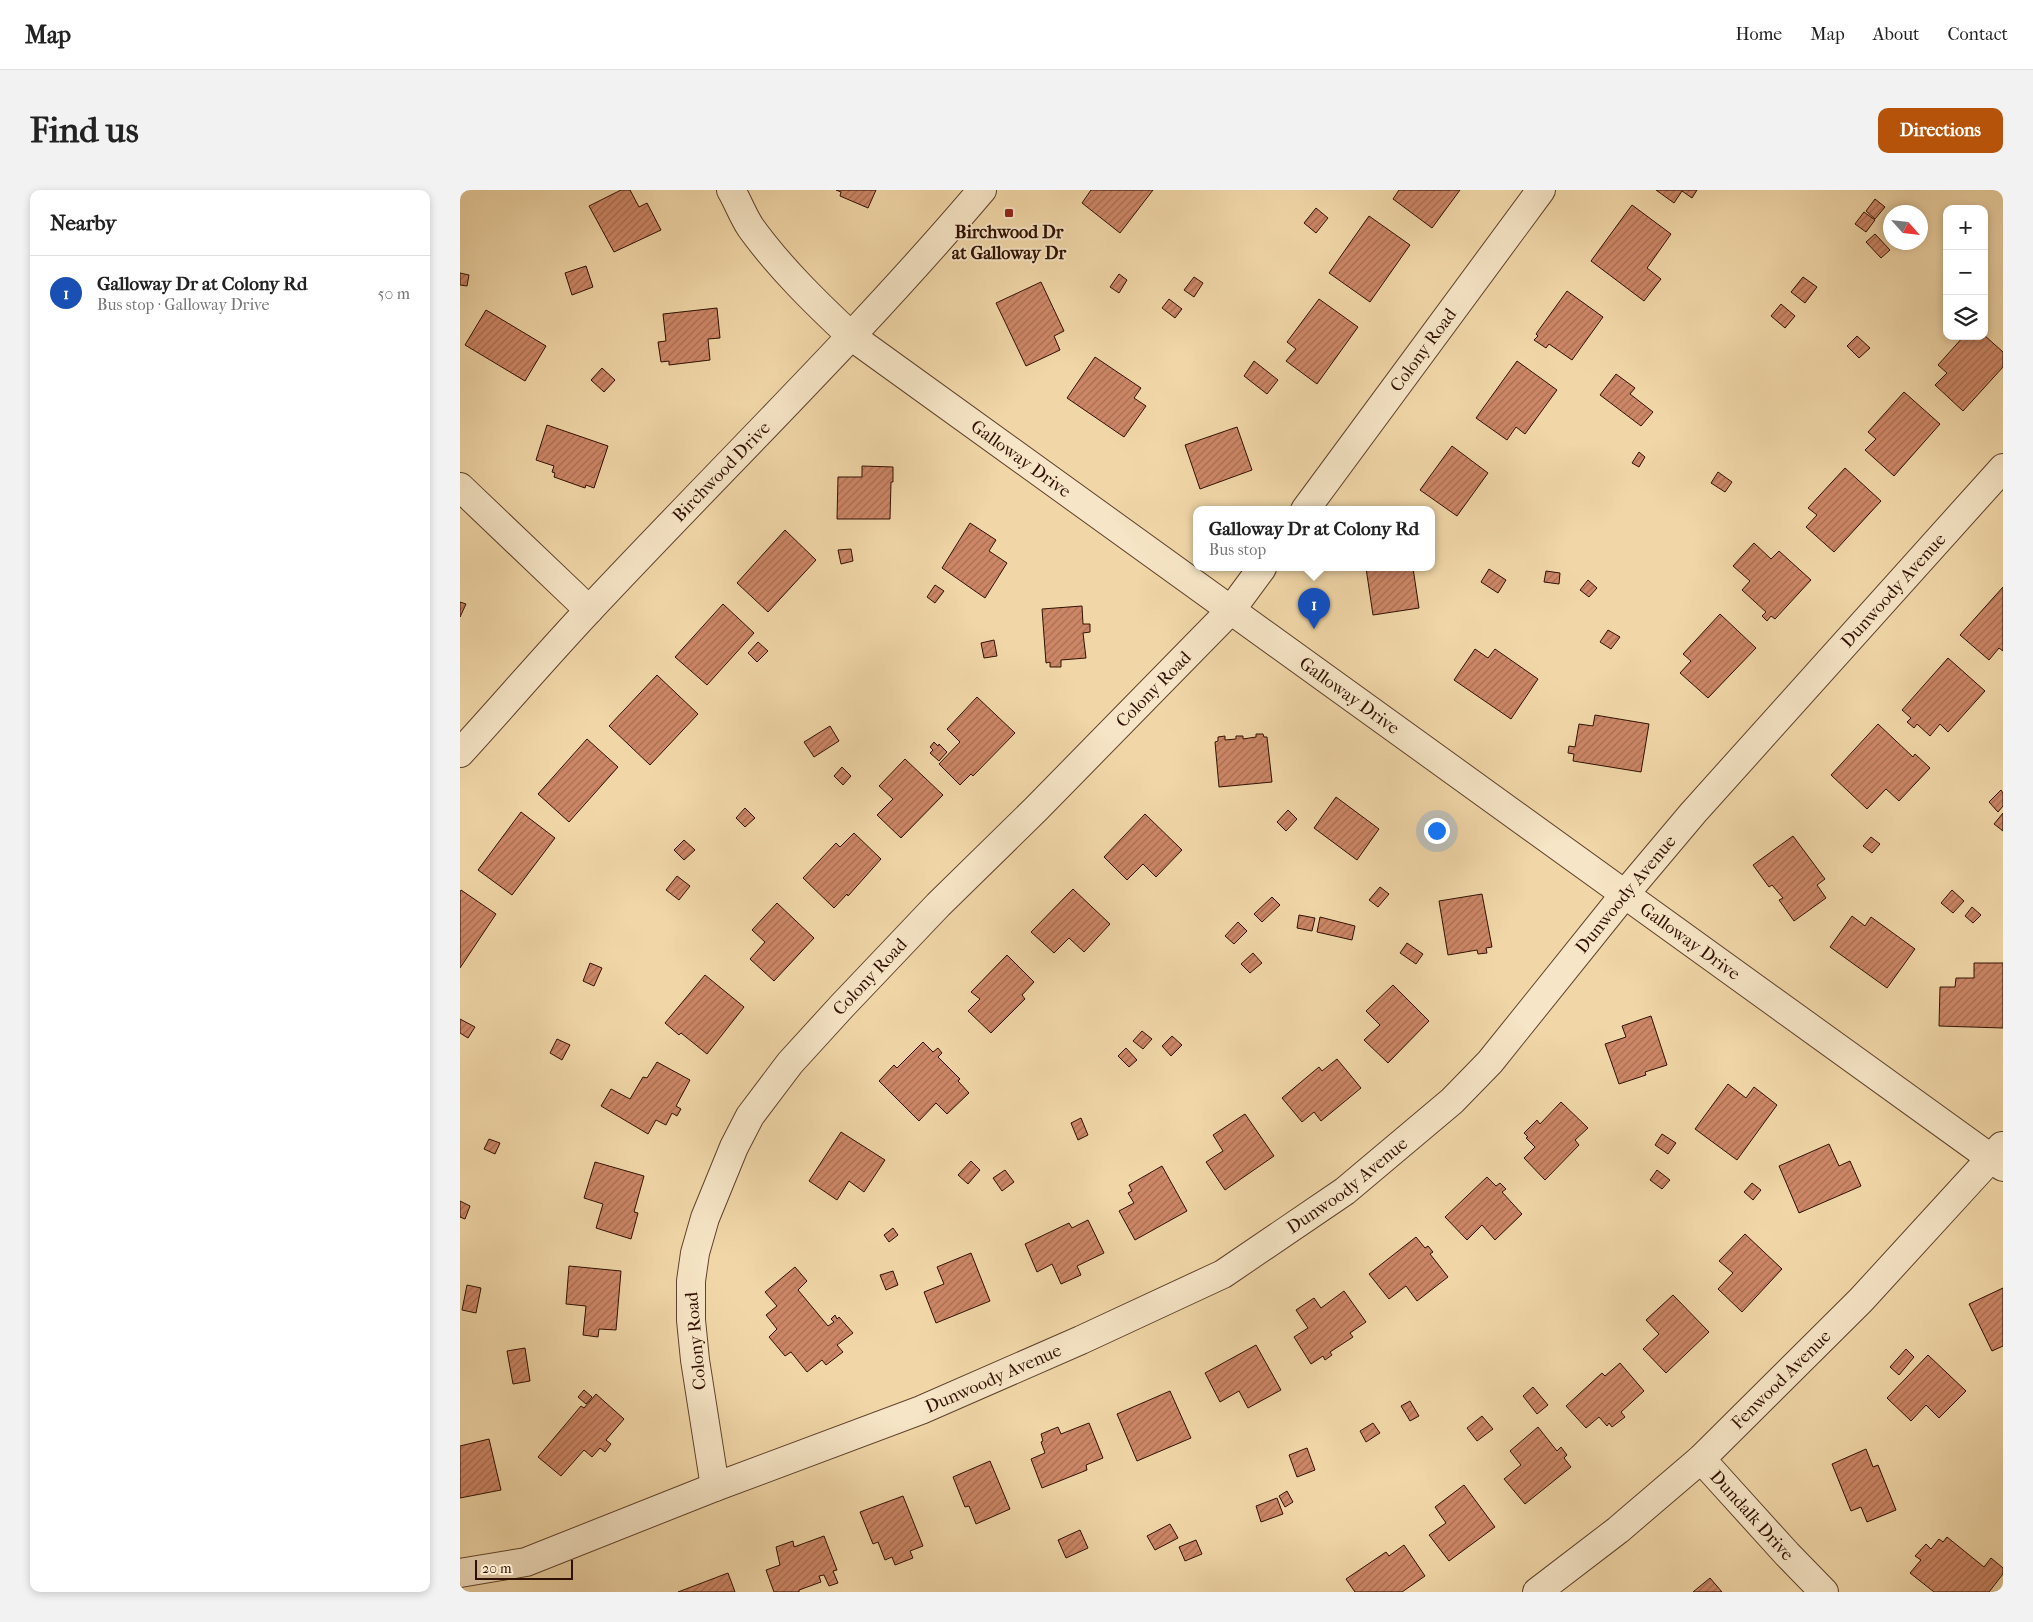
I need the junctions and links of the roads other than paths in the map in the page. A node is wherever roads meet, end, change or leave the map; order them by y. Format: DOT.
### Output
graph roads {
  1 [pos="731,190"];
  2 [pos="982,190"];
  3 [pos="1541,190"];
  4 [pos="851,336"];
  5 [pos="2003,468"];
  6 [pos="460,487"];
  7 [pos="1308,506"];
  8 [pos="1260,571"];
  9 [pos="589,610"];
  10 [pos="1231,610"];
  11 [pos="460,753"];
  12 [pos="1624,895"];
  13 [pos="1999,1157"];
  14 [pos="1701,1458"];
  15 [pos="716,1486"];
  16 [pos="460,1573"];
  17 [pos="1536,1592"];
  18 [pos="1824,1592"];
  1 -- 4 [label="street, Galloway Drive"];
  2 -- 4 [label="street, Birchwood Drive"];
  3 -- 7 [label="street, Colony Road"];
  4 -- 9 [label="street, Birchwood Drive"];
  4 -- 10 [label="street, Galloway Drive"];
  5 -- 12 [label="street, Dunwoody Avenue"];
  6 -- 9 [label="street"];
  8 -- 10 [label="street, Colony Road"];
  9 -- 11 [label="street, Birchwood Drive"];
  10 -- 12 [label="street, Galloway Drive"];
  10 -- 15 [label="street, Colony Road"];
  12 -- 13 [label="street, Galloway Drive"];
  12 -- 15 [label="street, Dunwoody Avenue"];
  13 -- 14 [label="street, Fenwood Avenue"];
  14 -- 17 [label="street, Fenwood Avenue"];
  14 -- 18 [label="street, Dundalk Drive"];
  15 -- 16 [label="street, Dunwoody Avenue"];
}
